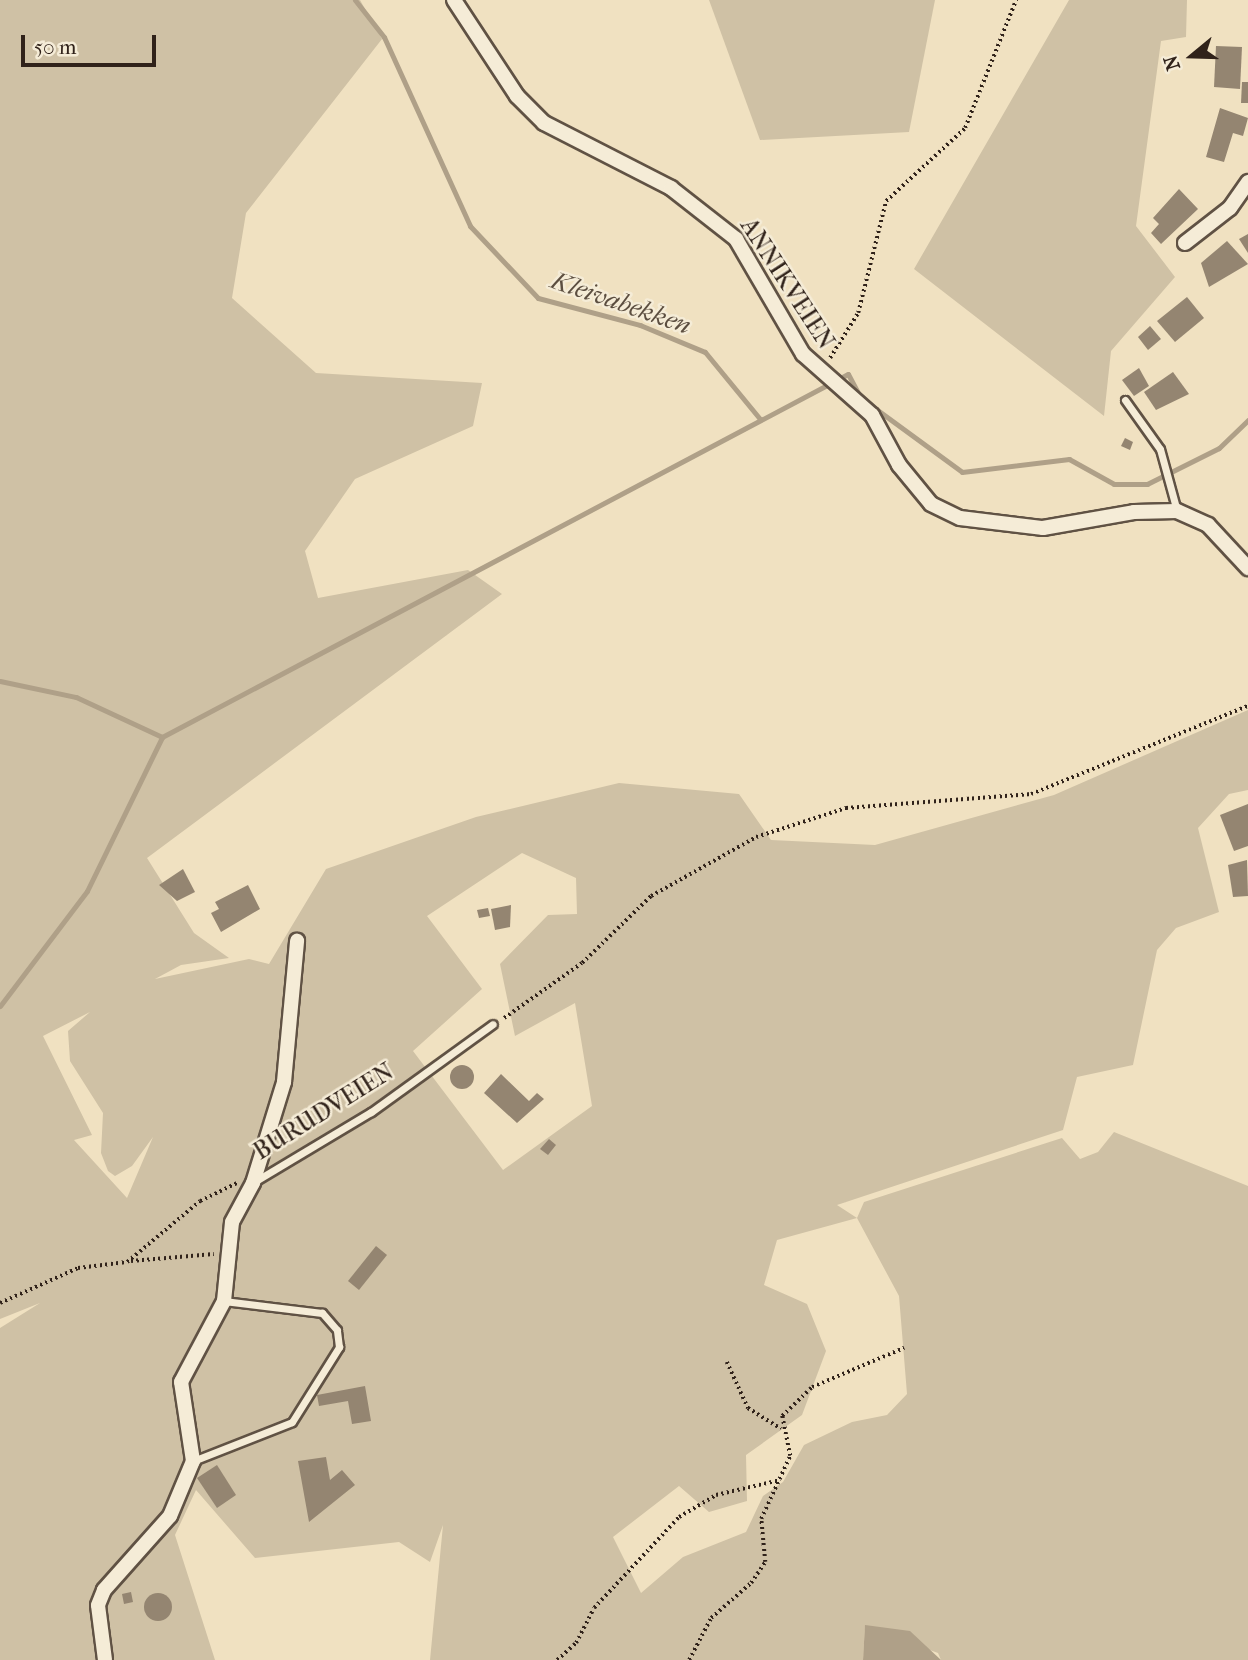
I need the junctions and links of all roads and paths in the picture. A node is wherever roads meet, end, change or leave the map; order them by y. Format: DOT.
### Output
graph roads {
  1 [pos="454,0"];
  2 [pos="1016,0"];
  3 [pos="1248,182"];
  4 [pos="1185,243"];
  5 [pos="820,373"];
  6 [pos="1125,400"];
  7 [pos="1177,511"];
  8 [pos="1248,568"];
  9 [pos="1248,706"];
  10 [pos="297,941"];
  11 [pos="493,1024"];
  12 [pos="253,1182"];
  13 [pos="230,1252"];
  14 [pos="127,1262"];
  15 [pos="224,1301"];
  16 [pos="0,1303"];
  17 [pos="904,1348"];
  18 [pos="727,1362"];
  19 [pos="781,1429"];
  20 [pos="193,1461"];
  21 [pos="780,1480"];
  22 [pos="105,1660"];
  23 [pos="557,1660"];
  24 [pos="690,1660"];
  1 -- 5 [label="street, ANNIKVEIEN"];
  2 -- 5 [label="path"];
  3 -- 4 [label="street"];
  5 -- 7 [label="street, ANNIKVEIEN"];
  6 -- 7 [label="lane"];
  7 -- 8 [label="street, ANNIKVEIEN"];
  9 -- 11 [label="path"];
  10 -- 12 [label="street, BURUDVEIEN"];
  11 -- 12 [label="lane, BURUDVEIEN"];
  12 -- 13 [label="street, BURUDVEIEN"];
  12 -- 14 [label="path"];
  13 -- 14 [label="path"];
  13 -- 15 [label="street, BURUDVEIEN"];
  14 -- 16 [label="path"];
  15 -- 20 [label="street, BURUDVEIEN"];
  15 -- 20 [label="lane"];
  17 -- 19 [label="path"];
  18 -- 19 [label="path"];
  19 -- 21 [label="path"];
  20 -- 22 [label="street"];
  21 -- 23 [label="path"];
  21 -- 24 [label="path"];
}
